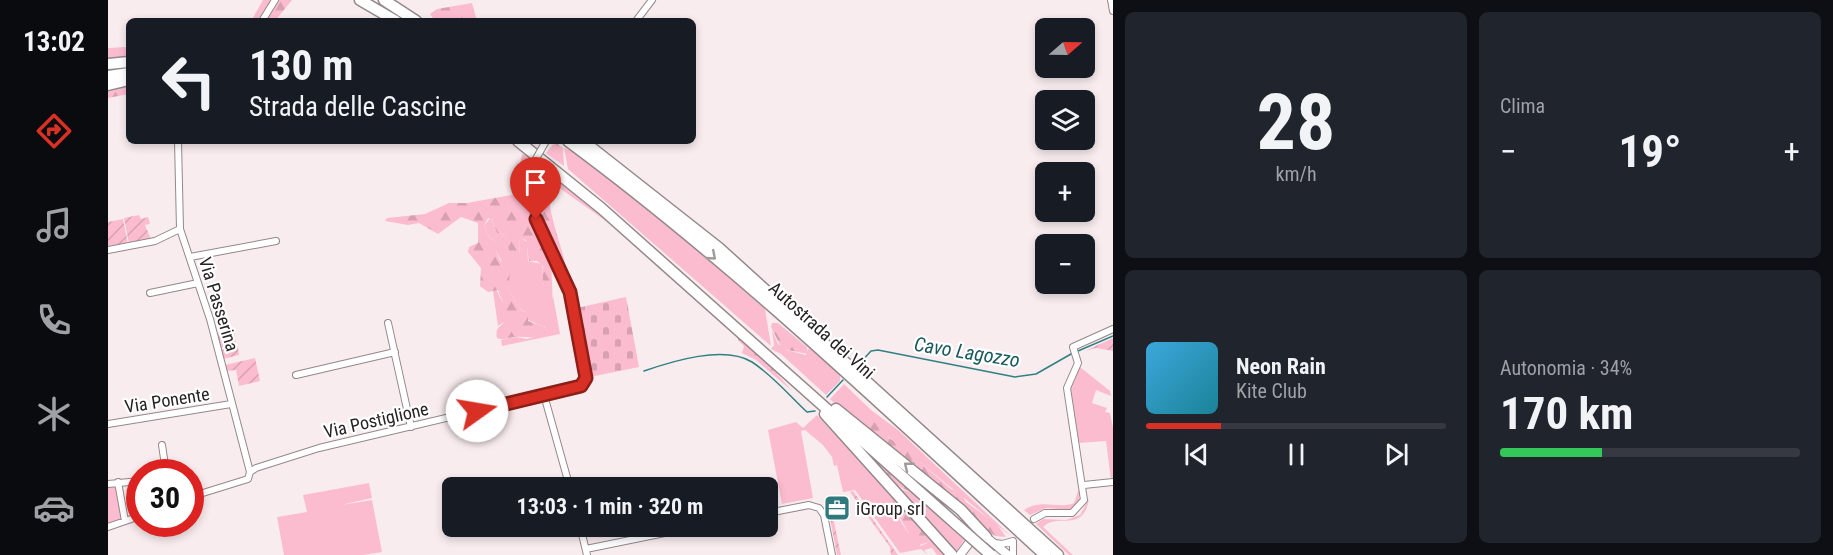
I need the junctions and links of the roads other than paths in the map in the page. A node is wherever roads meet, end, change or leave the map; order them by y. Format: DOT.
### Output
graph roads {
  1 [pos="275,0"];
  2 [pos="360,0"];
  3 [pos="367,0"];
  4 [pos="384,0"];
  5 [pos="652,0"];
  6 [pos="1111,0"];
  7 [pos="1113,11"];
  8 [pos="264,18"];
  9 [pos="393,18"];
  10 [pos="394,18"];
  11 [pos="411,18"];
  12 [pos="638,18"];
  13 [pos="126,62"];
  14 [pos="108,64"];
  15 [pos="126,73"];
  16 [pos="108,76"];
  17 [pos="126,82"];
  18 [pos="108,85"];
  19 [pos="178,144"];
  20 [pos="522,144"];
  21 [pos="544,144"];
  22 [pos="572,144"];
  23 [pos="587,144"];
  24 [pos="180,229"];
  25 [pos="276,241"];
  26 [pos="108,250"];
  27 [pos="190,257"];
  28 [pos="198,283"];
  29 [pos="150,293"];
  30 [pos="388,323"];
  31 [pos="1113,329"];
  32 [pos="395,352"];
  33 [pos="296,375"];
  34 [pos="544,395"];
  35 [pos="818,402"];
  36 [pos="231,404"];
  37 [pos="108,424"];
  38 [pos="411,427"];
  39 [pos="162,445"];
  40 [pos="164,459"];
  41 [pos="250,472"];
  42 [pos="567,477"];
  43 [pos="118,482"];
  44 [pos="126,482"];
  45 [pos="1113,482"];
  46 [pos="108,484"];
  47 [pos="1084,485"];
  48 [pos="204,493"];
  49 [pos="778,511"];
  50 [pos="1034,519"];
  51 [pos="125,521"];
  52 [pos="108,527"];
  53 [pos="583,537"];
  54 [pos="651,537"];
  55 [pos="990,540"];
  56 [pos="586,552"];
  57 [pos="832,555"];
  58 [pos="952,555"];
  59 [pos="960,555"];
  60 [pos="991,555"];
  61 [pos="1010,555"];
  62 [pos="1045,555"];
  63 [pos="1058,555"];
  1 -- 8 [label="street"];
  2 -- 9 [label="highway"];
  3 -- 10 [label="highway"];
  4 -- 11 [label="highway"];
  5 -- 12 [label="street"];
  6 -- 7 [label="street"];
  13 -- 14 [label="highway"];
  15 -- 16 [label="highway"];
  17 -- 18 [label="highway"];
  19 -- 24 [label="street, Via Passerina"];
  20 -- 35 [label="highway"];
  21 -- 34 [label="street, Via Postiglione, bridge"];
  22 -- 62 [label="highway, Autostrada dei Vini, one-way"];
  23 -- 63 [label="highway, Autostrada dei Vini"];
  24 -- 26 [label="street"];
  24 -- 27 [label="street, Via Passerina"];
  25 -- 27 [label="street"];
  27 -- 28 [label="street, Via Passerina"];
  28 -- 29 [label="street"];
  28 -- 36 [label="street, Via Passerina"];
  30 -- 32 [label="street"];
  31 -- 47 [label="street"];
  32 -- 33 [label="street"];
  32 -- 38 [label="street"];
  34 -- 38 [label="street, Via Postiglione"];
  34 -- 42 [label="street"];
  55 -- 35 [label="highway, one-way"];
  35 -- 58 [label="highway"];
  35 -- 60 [label="highway, bridge"];
  36 -- 37 [label="street, Via Ponente"];
  36 -- 41 [label="street, Via Passerina"];
  38 -- 41 [label="street, Via Postiglione"];
  39 -- 40 [label="street"];
  41 -- 48 [label="street, Via Postiglione"];
  43 -- 44 [label="street"];
  43 -- 46 [label="street"];
  43 -- 51 [label="street"];
  45 -- 47 [label="street"];
  47 -- 50 [label="street"];
  49 -- 57 [label="street"];
  51 -- 52 [label="street"];
  53 -- 56 [label="street"];
  54 -- 56 [label="street"];
  55 -- 59 [label="street"];
  55 -- 61 [label="street"];
  55 -- 61 [label="street"];
}
